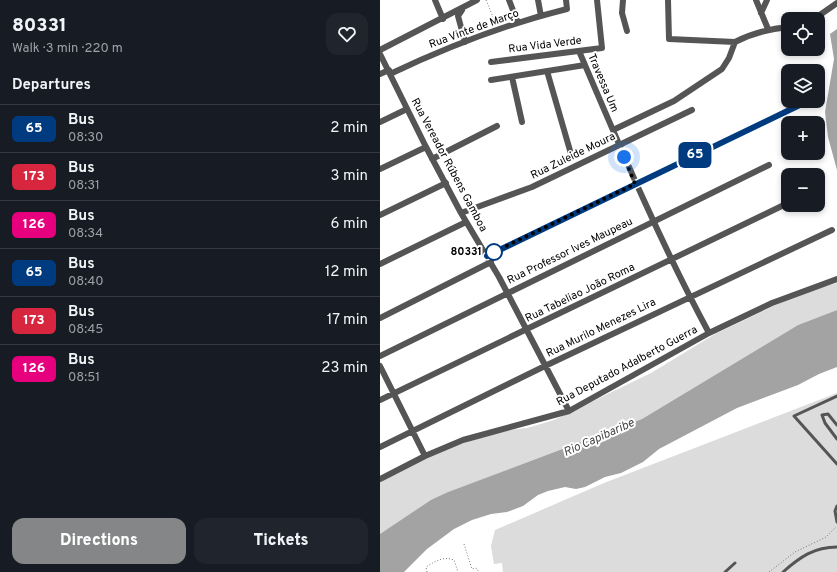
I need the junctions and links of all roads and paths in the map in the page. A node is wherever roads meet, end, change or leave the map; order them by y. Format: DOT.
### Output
graph roads {
  1 [pos="435,0"];
  2 [pos="477,0"];
  3 [pos="486,0"];
  4 [pos="509,0"];
  5 [pos="538,0"];
  6 [pos="566,0"];
  7 [pos="598,0"];
  8 [pos="623,0"];
  9 [pos="668,0"];
  10 [pos="756,0"];
  11 [pos="767,0"];
  12 [pos="467,2"];
  13 [pos="837,3"];
  14 [pos="824,12"];
  15 [pos="761,13"];
  16 [pos="541,16"];
  17 [pos="443,19"];
  18 [pos="518,24"];
  19 [pos="781,28"];
  20 [pos="768,29"];
  21 [pos="498,30"];
  22 [pos="627,31"];
  23 [pos="465,42"];
  24 [pos="735,42"];
  25 [pos="380,50"];
  26 [pos="579,51"];
  27 [pos="380,54"];
  28 [pos="491,62"];
  29 [pos="585,65"];
  30 [pos="547,71"];
  31 [pos="389,72"];
  32 [pos="380,74"];
  33 [pos="512,77"];
  34 [pos="490,80"];
  35 [pos="793,108"];
  36 [pos="407,109"];
  37 [pos="692,110"];
  38 [pos="380,122"];
  39 [pos="522,122"];
  40 [pos="497,126"];
  41 [pos="613,130"];
  42 [pos="618,144"];
  43 [pos="426,147"];
  44 [pos="571,154"];
  45 [pos="432,159"];
  46 [pos="769,165"];
  47 [pos="380,169"];
  48 [pos="446,183"];
  49 [pos="635,184"];
  50 [pos="781,206"];
  51 [pos="462,213"];
  52 [pos="380,215"];
  53 [pos="653,221"];
  54 [pos="466,222"];
  55 [pos="832,230"];
  56 [pos="487,256"];
  57 [pos="671,260"];
  58 [pos="491,262"];
  59 [pos="380,264"];
  60 [pos="837,279"];
  61 [pos="508,293"];
  62 [pos="690,297"];
  63 [pos="380,318"];
  64 [pos="526,329"];
  65 [pos="709,333"];
  66 [pos="380,356"];
  67 [pos="380,366"];
  68 [pos="546,366"];
  69 [pos="394,393"];
  70 [pos="837,396"];
  71 [pos="380,400"];
  72 [pos="569,411"];
  73 [pos="837,425"];
  74 [pos="412,431"];
  75 [pos="837,439"];
  76 [pos="380,447"];
  77 [pos="425,456"];
  78 [pos="837,464"];
  79 [pos="380,479"];
  80 [pos="837,506"];
  81 [pos="837,522"];
  82 [pos="837,526"];
  83 [pos="464,544"];
  84 [pos="837,546"];
  85 [pos="735,563"];
  86 [pos="427,572"];
  87 [pos="458,572"];
  88 [pos="479,572"];
  89 [pos="725,572"];
  90 [pos="769,572"];
  91 [pos="783,572"];
  1 -- 17 [label="street"];
  2 -- 12 [label="street"];
  3 -- 21 [label="path"];
  4 -- 18 [label="street"];
  5 -- 16 [label="street"];
  6 -- 16 [label="street, Rua Vinte de Março"];
  7 -- 26 [label="street, Rua Vida Verde"];
  8 -- 22 [label="street"];
  9 -- 24 [label="street"];
  10 -- 15 [label="street"];
  11 -- 15 [label="street"];
  12 -- 17 [label="street"];
  12 -- 23 [label="street"];
  13 -- 14 [label="street"];
  15 -- 20 [label="street"];
  16 -- 18 [label="street, Rua Vinte de Março"];
  17 -- 25 [label="street"];
  18 -- 21 [label="street, Rua Vinte de Março"];
  19 -- 20 [label="street"];
  20 -- 24 [label="street"];
  21 -- 23 [label="street, Rua Vinte de Março"];
  23 -- 31 [label="street, Rua Vinte de Março"];
  24 -- 41 [label="street, Rua Zuleide Moura"];
  26 -- 28 [label="street, Rua Vida Verde"];
  26 -- 29 [label="street, Travessa Um"];
  27 -- 31 [label="street, Rua Vereador Rúbens Gamboa"];
  29 -- 30 [label="street"];
  29 -- 41 [label="street, Travessa Um"];
  30 -- 33 [label="street"];
  30 -- 44 [label="street"];
  31 -- 32 [label="street, Rua Vinte de Março"];
  31 -- 36 [label="street, Rua Vereador Rúbens Gamboa"];
  33 -- 34 [label="street"];
  33 -- 39 [label="street"];
  35 -- 49 [label="street"];
  36 -- 38 [label="street"];
  36 -- 43 [label="street, Rua Vereador Rúbens Gamboa"];
  37 -- 42 [label="street, Rua Zuleide Moura"];
  40 -- 45 [label="street"];
  41 -- 42 [label="street, Travessa Um"];
  42 -- 49 [label="street, Travessa Um"];
  42 -- 51 [label="street, Rua Zuleide Moura"];
  43 -- 45 [label="street, Rua Vereador Rúbens Gamboa"];
  43 -- 47 [label="street"];
  45 -- 48 [label="street, Rua Vereador Rúbens Gamboa"];
  46 -- 53 [label="street, Rua Professor Ives Maupeau"];
  48 -- 51 [label="street, Rua Vereador Rúbens Gamboa"];
  48 -- 52 [label="street"];
  49 -- 53 [label="street, Travessa Um"];
  49 -- 56 [label="street"];
  50 -- 57 [label="street, Rua Tabeliao João Roma"];
  51 -- 54 [label="street, Rua Vereador Rúbens Gamboa"];
  53 -- 57 [label="street, Travessa Um"];
  53 -- 61 [label="street, Rua Professor Ives Maupeau"];
  54 -- 56 [label="street, Rua Vereador Rúbens Gamboa"];
  54 -- 59 [label="street"];
  55 -- 62 [label="street, Rua Murilo Menezes Lira"];
  56 -- 58 [label="street, Rua Vereador Rúbens Gamboa"];
  57 -- 62 [label="street, Travessa Um"];
  57 -- 64 [label="street, Rua Tabeliao João Roma"];
  58 -- 61 [label="street, Rua Vereador Rúbens Gamboa"];
  58 -- 63 [label="street"];
  60 -- 65 [label="street, Rua Deputado Adalberto Guerra"];
  61 -- 64 [label="street, Rua Vereador Rúbens Gamboa"];
  61 -- 66 [label="street, Rua Professor Ives Maupeau"];
  62 -- 65 [label="street, Travessa Um"];
  62 -- 68 [label="street, Rua Murilo Menezes Lira"];
  64 -- 68 [label="street, Rua Vereador Rúbens Gamboa"];
  64 -- 69 [label="street, Rua Tabeliao João Roma"];
  65 -- 72 [label="street, Rua Deputado Adalberto Guerra"];
  67 -- 69 [label="street"];
  68 -- 72 [label="street, Rua Vereador Rúbens Gamboa"];
  68 -- 74 [label="street, Rua Murilo Menezes Lira"];
  69 -- 71 [label="street, Rua Tabeliao João Roma"];
  69 -- 74 [label="street"];
  70 -- 78 [label="lane"];
  72 -- 77 [label="street, Rua Deputado Adalberto Guerra"];
  73 -- 75 [label="lane"];
  74 -- 76 [label="street, Rua Murilo Menezes Lira"];
  74 -- 77 [label="street"];
  77 -- 79 [label="street, Rua Deputado Adalberto Guerra"];
  80 -- 81 [label="lane"];
  82 -- 90 [label="path"];
  83 -- 88 [label="path"];
  84 -- 91 [label="lane"];
  85 -- 89 [label="lane"];
  86 -- 87 [label="path"];
}
